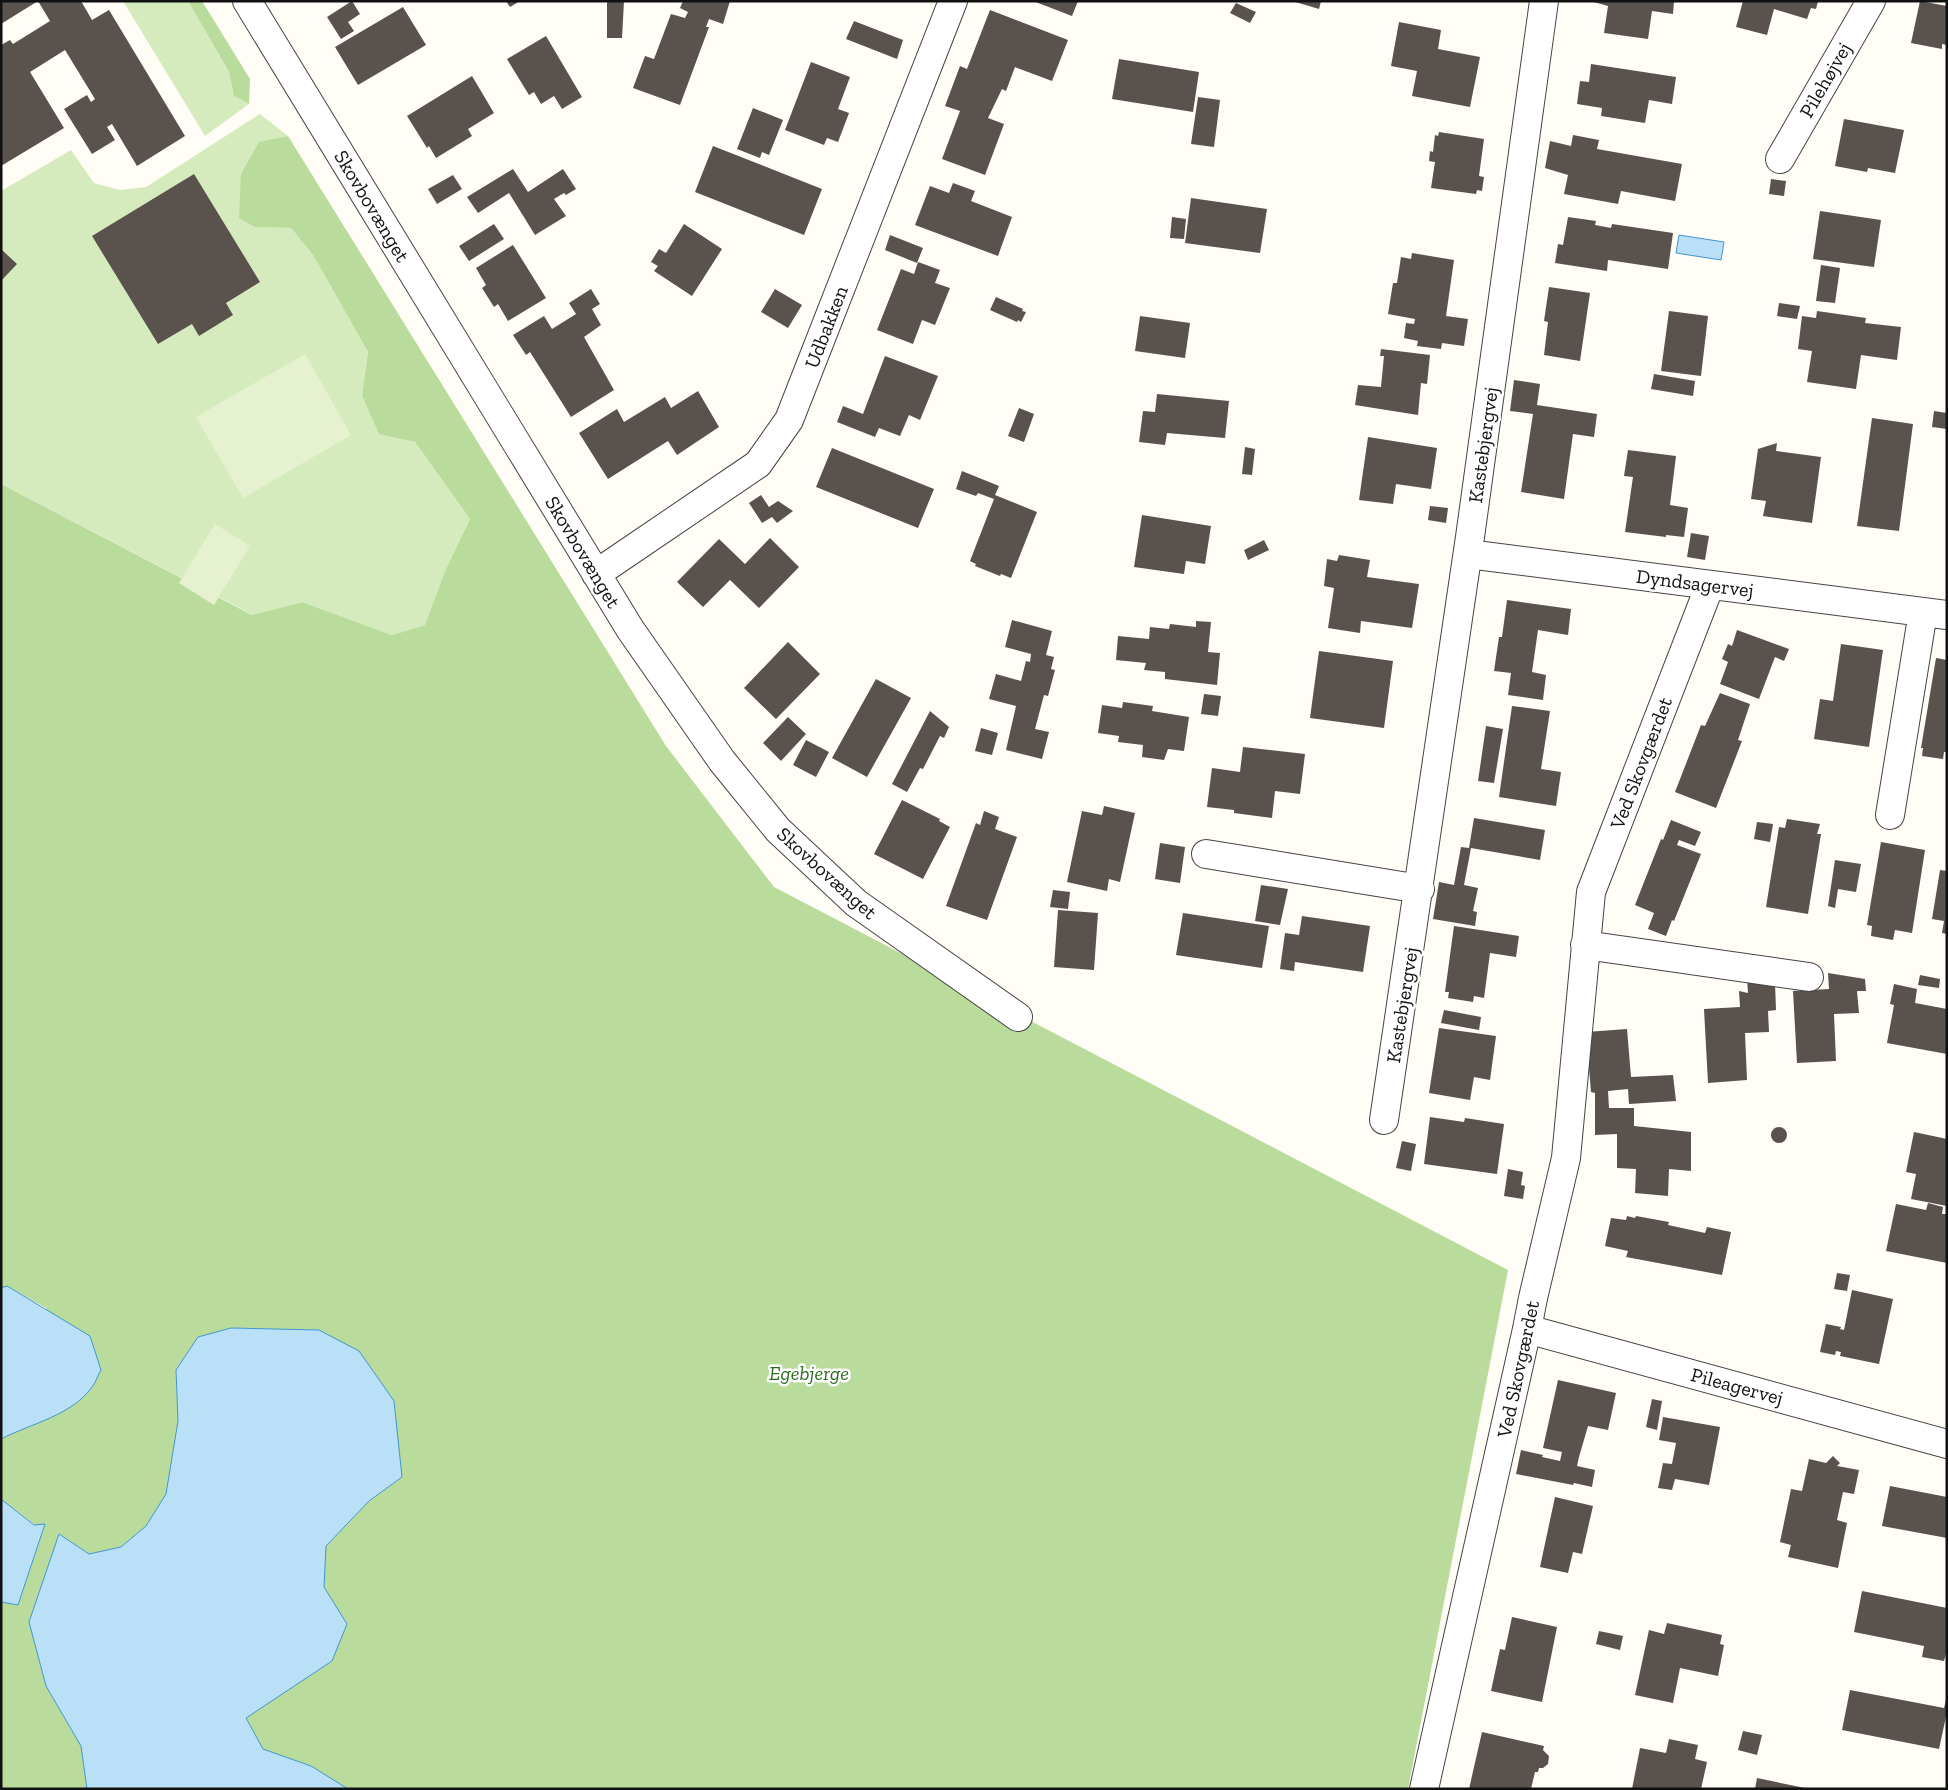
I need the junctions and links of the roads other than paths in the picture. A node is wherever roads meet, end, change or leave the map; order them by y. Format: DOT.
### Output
graph roads {
  1 [pos="247,1"];
  2 [pos="954,1"];
  3 [pos="1544,1"];
  4 [pos="1871,1"];
  5 [pos="1780,159"];
  6 [pos="1468,554"];
  7 [pos="596,574"];
  8 [pos="1710,585"];
  9 [pos="1935,613"];
  10 [pos="1890,815"];
  11 [pos="1206,854"];
  12 [pos="1420,889"];
  13 [pos="1585,945"];
  14 [pos="1809,977"];
  15 [pos="1018,1017"];
  16 [pos="1384,1120"];
  17 [pos="1527,1329"];
  18 [pos="1947,1444"];
  19 [pos="1424,1789"];
  1 -- 7 [label="street, Skovbovænget"];
  2 -- 7 [label="street, Udbakken"];
  3 -- 6 [label="street, Kastebjergvej"];
  4 -- 5 [label="street, Pilehøjvej"];
  6 -- 8 [label="street, Dyndsagervej"];
  6 -- 12 [label="street, Kastebjergvej"];
  7 -- 15 [label="street, Skovbovænget"];
  8 -- 9 [label="street, Dyndsagervej"];
  8 -- 13 [label="street, Ved Skovgærdet"];
  9 -- 10 [label="street, Dyndsagervej"];
  11 -- 12 [label="street"];
  12 -- 16 [label="street, Kastebjergvej"];
  13 -- 14 [label="street"];
  13 -- 17 [label="street, Ved Skovgærdet"];
  17 -- 18 [label="street, Pileagervej"];
  17 -- 19 [label="street, Ved Skovgærdet"];
}
